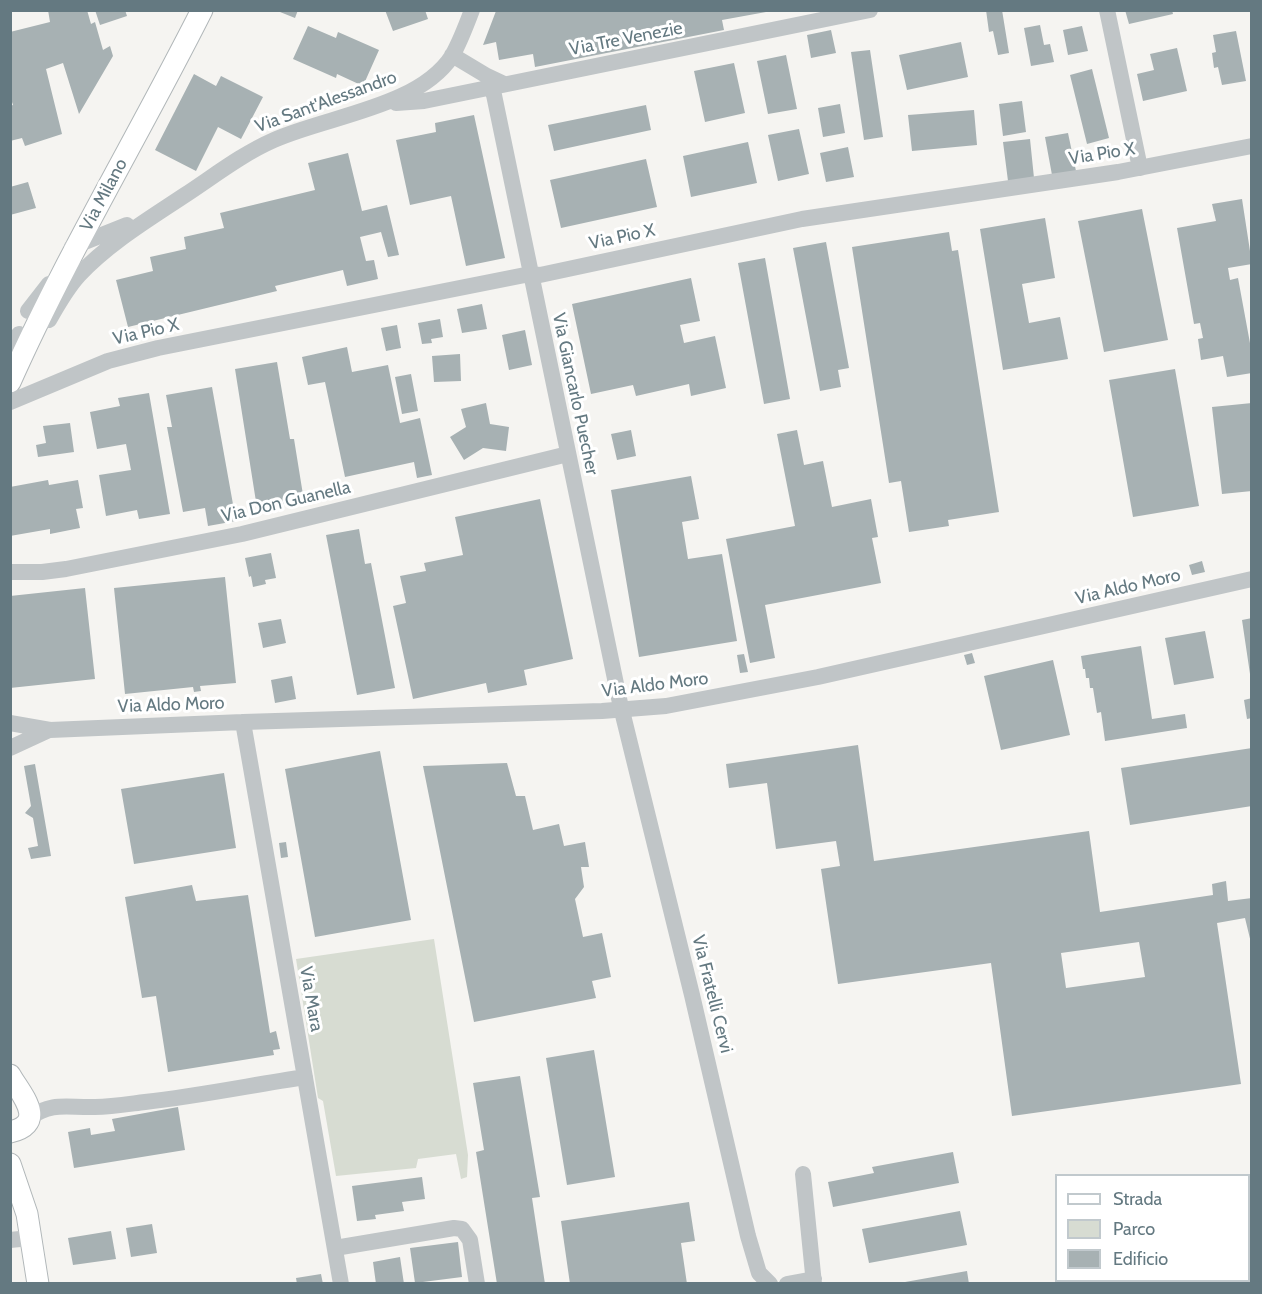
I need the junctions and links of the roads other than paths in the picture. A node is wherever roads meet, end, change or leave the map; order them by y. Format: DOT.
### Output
graph roads {
  1 [pos="186,10"];
  2 [pos="202,10"];
  3 [pos="472,10"];
  4 [pos="870,10"];
  5 [pos="1107,10"];
  6 [pos="450,59"];
  7 [pos="497,85"];
  8 [pos="468,92"];
  9 [pos="389,102"];
  10 [pos="1251,146"];
  11 [pos="1140,168"];
  12 [pos="100,203"];
  13 [pos="132,226"];
  14 [pos="78,244"];
  15 [pos="530,274"];
  16 [pos="28,311"];
  17 [pos="15,341"];
  18 [pos="11,371"];
  19 [pos="10,402"];
  20 [pos="568,454"];
  21 [pos="10,572"];
  22 [pos="1251,579"];
  23 [pos="621,710"];
  24 [pos="243,722"];
  25 [pos="10,723"];
  26 [pos="50,730"];
  27 [pos="10,748"];
  28 [pos="305,1077"];
  29 [pos="17,1088"];
  30 [pos="64,1105"];
  31 [pos="20,1126"];
  32 [pos="10,1164"];
  33 [pos="803,1174"];
  34 [pos="19,1185"];
  35 [pos="20,1239"];
  36 [pos="335,1248"];
  37 [pos="814,1281"];
  38 [pos="38,1284"];
  39 [pos="341,1284"];
  40 [pos="477,1284"];
  41 [pos="770,1284"];
  42 [pos="787,1284"];
  1 -- 16 [label="main road, Via Milano"];
  2 -- 12 [label="main road, Via Milano"];
  3 -- 6 [label="street, Via Sant'Alessandro"];
  4 -- 7 [label="street, Via Tre Venezie"];
  5 -- 11 [label="street"];
  6 -- 7 [label="street"];
  6 -- 8 [label="street"];
  6 -- 9 [label="street, Via Sant'Alessandro"];
  7 -- 8 [label="street, Via Tre Venezie"];
  7 -- 15 [label="street, Via Giancarlo Puecher"];
  8 -- 9 [label="street, Via Tre Venezie"];
  9 -- 13 [label="street, Via Sant'Alessandro"];
  10 -- 11 [label="street, Via Pio X"];
  11 -- 15 [label="street, Via Pio X"];
  12 -- 13 [label="street"];
  12 -- 14 [label="main road, Via Milano"];
  13 -- 14 [label="street"];
  13 -- 18 [label="street"];
  14 -- 16 [label="street"];
  14 -- 18 [label="main road, Via Milano"];
  15 -- 19 [label="street, Via Pio X"];
  15 -- 20 [label="street, Via Giancarlo Puecher"];
  16 -- 17 [label="main road, Via Milano"];
  17 -- 18 [label="main road, Via Milano"];
  20 -- 21 [label="street, Via Don Guanella"];
  20 -- 23 [label="street, Via Giancarlo Puecher"];
  22 -- 23 [label="street, Via Aldo Moro"];
  23 -- 24 [label="street, Via Aldo Moro"];
  23 -- 41 [label="street, Via Fratelli Cervi"];
  24 -- 26 [label="street, Via Aldo Moro"];
  24 -- 28 [label="street, Via Mara"];
  25 -- 26 [label="street, Via Aldo Moro"];
  26 -- 27 [label="street, Via Aldo Moro"];
  28 -- 30 [label="street"];
  28 -- 36 [label="street, Via Mara"];
  29 -- 30 [label="street"];
  29 -- 31 [label="main road"];
  30 -- 31 [label="street"];
  31 -- 34 [label="main road"];
  32 -- 34 [label="main road"];
  33 -- 37 [label="street"];
  34 -- 35 [label="main road"];
  35 -- 38 [label="main road"];
  36 -- 39 [label="street, Via Mara"];
  36 -- 40 [label="street"];
  37 -- 42 [label="street"];
}
